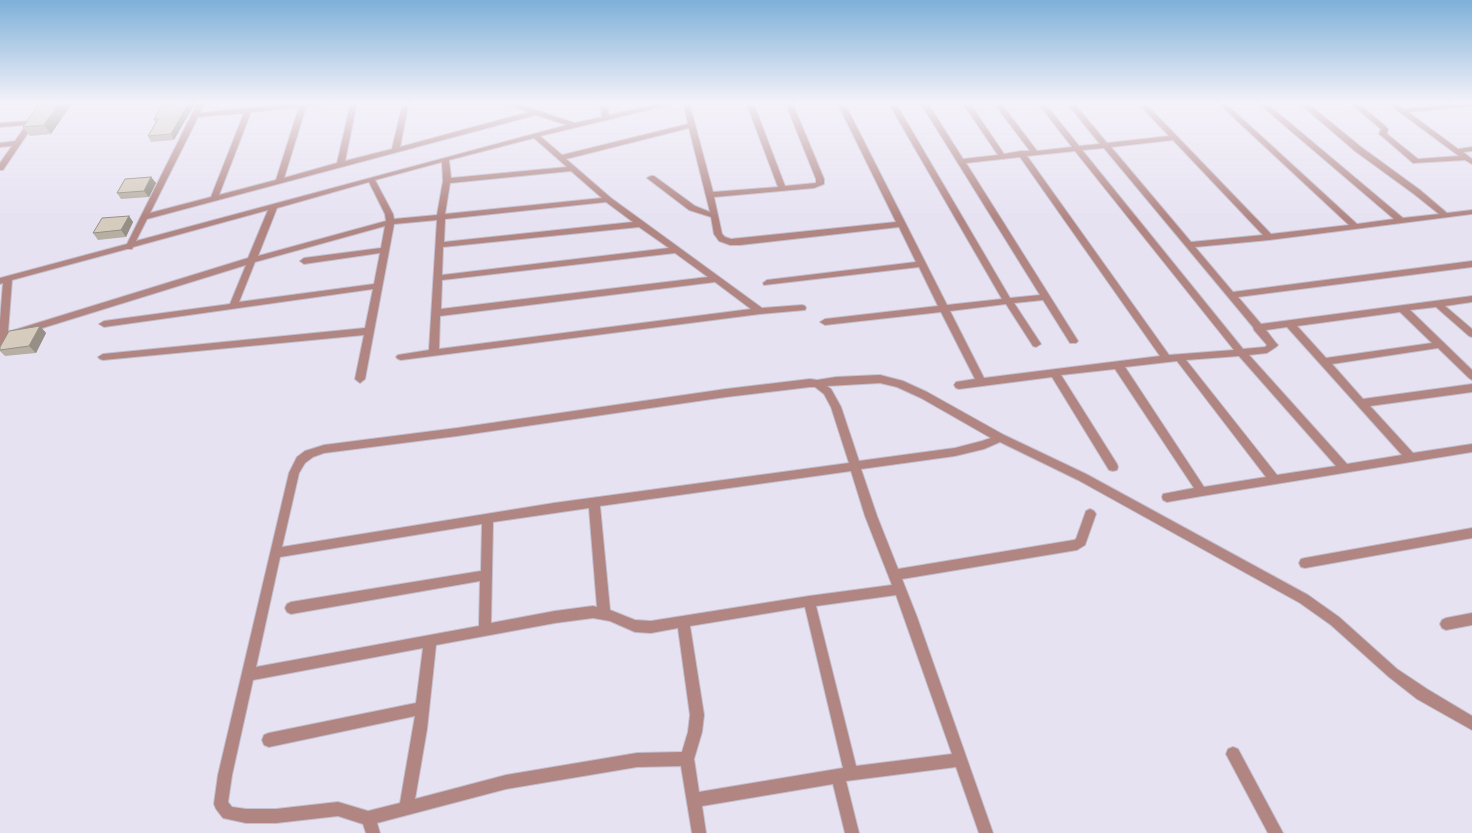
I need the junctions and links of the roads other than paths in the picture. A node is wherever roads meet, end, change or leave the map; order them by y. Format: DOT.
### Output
graph roads {
  1 [pos="183,141"];
  2 [pos="236,141"];
  3 [pos="292,141"];
  4 [pos="346,141"];
  5 [pos="398,141"];
  6 [pos="426,141"];
  7 [pos="517,141"];
  8 [pos="541,141"];
  9 [pos="629,141"];
  10 [pos="697,141"];
  11 [pos="764,141"];
  12 [pos="804,141"];
  13 [pos="859,141"];
  14 [pos="914,141"];
  15 [pos="948,141"];
  16 [pos="992,141"];
  17 [pos="1026,141"];
  18 [pos="1072,141"];
  19 [pos="1101,141"];
  20 [pos="1145,141"];
  21 [pos="1177,141"];
  22 [pos="1262,141"];
  23 [pos="1306,141"];
  24 [pos="1348,141"];
  25 [pos="1391,141"];
  26 [pos="1442,141"];
  27 [pos="17,143"];
  28 [pos="0,145"];
  29 [pos="1104,145"];
  30 [pos="1078,148"];
  31 [pos="396,149"];
  32 [pos="1472,149"];
  33 [pos="1456,151"];
  34 [pos="1034,152"];
  35 [pos="1021,153"];
  36 [pos="1002,156"];
  37 [pos="560,158"];
  38 [pos="1465,158"];
  39 [pos="445,159"];
  40 [pos="961,161"];
  41 [pos="1472,162"];
  42 [pos="341,164"];
  43 [pos="0,167"];
  44 [pos="571,168"];
  45 [pos="651,178"];
  46 [pos="371,179"];
  47 [pos="279,181"];
  48 [pos="447,181"];
  49 [pos="782,188"];
  50 [pos="710,195"];
  51 [pos="214,199"];
  52 [pos="608,200"];
  53 [pos="273,207"];
  54 [pos="1472,212"];
  55 [pos="1445,215"];
  56 [pos="441,216"];
  57 [pos="715,216"];
  58 [pos="145,218"];
  59 [pos="1400,220"];
  60 [pos="390,222"];
  61 [pos="640,224"];
  62 [pos="900,224"];
  63 [pos="1355,226"];
  64 [pos="1269,237"];
  65 [pos="439,245"];
  66 [pos="1189,245"];
  67 [pos="129,247"];
  68 [pos="384,250"];
  69 [pos="677,250"];
  70 [pos="251,260"];
  71 [pos="304,261"];
  72 [pos="920,264"];
  73 [pos="1472,264"];
  74 [pos="438,278"];
  75 [pos="717,279"];
  76 [pos="4,280"];
  77 [pos="767,283"];
  78 [pos="377,286"];
  79 [pos="1230,295"];
  80 [pos="1046,298"];
  81 [pos="1472,299"];
  82 [pos="1008,301"];
  83 [pos="1438,304"];
  84 [pos="233,306"];
  85 [pos="802,308"];
  86 [pos="943,308"];
  87 [pos="1402,308"];
  88 [pos="760,311"];
  89 [pos="436,313"];
  90 [pos="825,322"];
  91 [pos="1289,323"];
  92 [pos="104,324"];
  93 [pos="1257,328"];
  94 [pos="369,331"];
  95 [pos="1472,334"];
  96 [pos="1,337"];
  97 [pos="1073,341"];
  98 [pos="1036,344"];
  99 [pos="1439,345"];
  100 [pos="0,347"];
  101 [pos="434,352"];
  102 [pos="1241,353"];
  103 [pos="401,356"];
  104 [pos="103,357"];
  105 [pos="1179,357"];
  106 [pos="1167,359"];
  107 [pos="1324,362"];
  108 [pos="1118,365"];
  109 [pos="1055,373"];
  110 [pos="1472,376"];
  111 [pos="360,379"];
  112 [pos="981,382"];
  113 [pos="817,384"];
  114 [pos="959,385"];
  115 [pos="1472,388"];
  116 [pos="1361,403"];
  117 [pos="1000,438"];
  118 [pos="1472,448"];
  119 [pos="1411,458"];
  120 [pos="856,466"];
  121 [pos="1113,467"];
  122 [pos="1345,469"];
  123 [pos="1275,480"];
  124 [pos="1202,492"];
  125 [pos="1167,497"];
  126 [pos="594,503"];
  127 [pos="1090,514"];
  128 [pos="488,519"];
  129 [pos="1472,533"];
  130 [pos="275,554"];
  131 [pos="1305,563"];
  132 [pos="486,575"];
  133 [pos="895,575"];
  134 [pos="900,589"];
  135 [pos="809,601"];
  136 [pos="291,608"];
  137 [pos="604,614"];
  138 [pos="1472,619"];
  139 [pos="683,621"];
  140 [pos="1446,624"];
  141 [pos="485,630"];
  142 [pos="430,640"];
  143 [pos="247,675"];
  144 [pos="422,708"];
  145 [pos="1472,723"];
  146 [pos="269,740"];
  147 [pos="1233,754"];
  148 [pos="687,759"];
  149 [pos="960,760"];
  150 [pos="844,775"];
  151 [pos="693,800"];
  152 [pos="406,808"];
  153 [pos="368,818"];
  154 [pos="373,833"];
  155 [pos="699,833"];
  156 [pos="852,833"];
  157 [pos="986,833"];
  158 [pos="1276,833"];
  1 -- 58 [label="street"];
  2 -- 51 [label="street"];
  3 -- 47 [label="street"];
  4 -- 42 [label="street"];
  5 -- 31 [label="street"];
  6 -- 31 [label="street"];
  7 -- 39 [label="street"];
  8 -- 37 [label="street"];
  9 -- 37 [label="street"];
  10 -- 50 [label="street"];
  11 -- 49 [label="street"];
  12 -- 49 [label="street"];
  13 -- 62 [label="street"];
  14 -- 82 [label="street"];
  15 -- 40 [label="street"];
  16 -- 36 [label="street"];
  17 -- 34 [label="street"];
  18 -- 30 [label="street"];
  19 -- 29 [label="street"];
  20 -- 29 [label="street"];
  21 -- 64 [label="street"];
  22 -- 63 [label="street"];
  23 -- 59 [label="street"];
  24 -- 55 [label="street"];
  25 -- 38 [label="street"];
  26 -- 33 [label="street"];
  27 -- 28 [label="street"];
  27 -- 43 [label="street"];
  29 -- 30 [label="street"];
  29 -- 66 [label="street"];
  30 -- 34 [label="street"];
  30 -- 102 [label="street"];
  31 -- 42 [label="street"];
  32 -- 33 [label="street"];
  33 -- 38 [label="street"];
  34 -- 35 [label="street"];
  35 -- 36 [label="street"];
  35 -- 106 [label="street"];
  36 -- 40 [label="street"];
  37 -- 44 [label="street"];
  38 -- 41 [label="street"];
  39 -- 46 [label="street"];
  39 -- 48 [label="street"];
  40 -- 80 [label="street"];
  42 -- 47 [label="street"];
  44 -- 48 [label="street"];
  44 -- 52 [label="street"];
  45 -- 57 [label="street"];
  46 -- 53 [label="street"];
  46 -- 60 [label="street"];
  47 -- 51 [label="street"];
  48 -- 56 [label="street"];
  49 -- 50 [label="street"];
  50 -- 57 [label="street"];
  51 -- 58 [label="street"];
  52 -- 56 [label="street"];
  52 -- 61 [label="street"];
  53 -- 67 [label="street"];
  53 -- 70 [label="street"];
  54 -- 55 [label="street"];
  55 -- 59 [label="street"];
  56 -- 60 [label="street"];
  56 -- 65 [label="street"];
  57 -- 62 [label="street"];
  58 -- 67 [label="street"];
  59 -- 63 [label="street"];
  60 -- 68 [label="street"];
  60 -- 70 [label="street"];
  61 -- 65 [label="street"];
  61 -- 69 [label="street"];
  62 -- 72 [label="street"];
  63 -- 64 [label="street"];
  64 -- 66 [label="street"];
  65 -- 74 [label="street"];
  66 -- 79 [label="street"];
  67 -- 76 [label="street"];
  68 -- 71 [label="street"];
  68 -- 78 [label="street"];
  69 -- 74 [label="street"];
  69 -- 75 [label="street"];
  70 -- 84 [label="street"];
  70 -- 96 [label="street"];
  72 -- 77 [label="street"];
  72 -- 86 [label="street"];
  73 -- 79 [label="street"];
  74 -- 89 [label="street"];
  75 -- 88 [label="street"];
  75 -- 89 [label="street"];
  76 -- 96 [label="street"];
  78 -- 84 [label="street"];
  78 -- 94 [label="street"];
  79 -- 93 [label="street"];
  80 -- 82 [label="street"];
  80 -- 97 [label="street"];
  81 -- 83 [label="street"];
  82 -- 86 [label="street"];
  82 -- 98 [label="street"];
  83 -- 87 [label="street"];
  83 -- 95 [label="street"];
  84 -- 92 [label="street"];
  85 -- 88 [label="street"];
  86 -- 90 [label="street"];
  86 -- 112 [label="street"];
  87 -- 91 [label="street"];
  87 -- 99 [label="street"];
  88 -- 101 [label="street"];
  89 -- 101 [label="street"];
  91 -- 93 [label="street"];
  91 -- 107 [label="street"];
  93 -- 102 [label="street"];
  94 -- 104 [label="street"];
  94 -- 111 [label="street"];
  96 -- 100 [label="street"];
  99 -- 107 [label="street"];
  99 -- 110 [label="street"];
  101 -- 103 [label="street"];
  102 -- 105 [label="street"];
  102 -- 122 [label="street"];
  105 -- 106 [label="street"];
  105 -- 123 [label="street"];
  106 -- 108 [label="street"];
  107 -- 116 [label="street"];
  108 -- 109 [label="street"];
  108 -- 124 [label="street"];
  109 -- 112 [label="street"];
  109 -- 121 [label="street"];
  112 -- 114 [label="street"];
  113 -- 117 [label="street"];
  113 -- 120 [label="street"];
  113 -- 130 [label="street"];
  115 -- 116 [label="street"];
  116 -- 119 [label="street"];
  117 -- 120 [label="street"];
  117 -- 145 [label="street"];
  118 -- 119 [label="street"];
  119 -- 122 [label="street"];
  120 -- 126 [label="street"];
  120 -- 133 [label="street"];
  122 -- 123 [label="street"];
  123 -- 124 [label="street"];
  124 -- 125 [label="street"];
  126 -- 128 [label="street"];
  126 -- 137 [label="street"];
  127 -- 133 [label="street"];
  128 -- 130 [label="street"];
  128 -- 132 [label="street"];
  129 -- 131 [label="street"];
  130 -- 143 [label="street"];
  132 -- 136 [label="street"];
  132 -- 141 [label="street"];
  133 -- 134 [label="street"];
  134 -- 135 [label="street"];
  134 -- 149 [label="street"];
  135 -- 139 [label="street"];
  135 -- 150 [label="street"];
  137 -- 139 [label="street"];
  137 -- 141 [label="street"];
  138 -- 140 [label="street"];
  139 -- 148 [label="street"];
  141 -- 142 [label="street"];
  142 -- 143 [label="street"];
  142 -- 144 [label="street"];
  143 -- 153 [label="street"];
  144 -- 146 [label="street"];
  144 -- 152 [label="street"];
  147 -- 158 [label="street"];
  148 -- 151 [label="street"];
  148 -- 152 [label="street"];
  149 -- 150 [label="street"];
  149 -- 157 [label="street"];
  150 -- 151 [label="street"];
  150 -- 156 [label="street"];
  151 -- 155 [label="street"];
  152 -- 153 [label="street"];
  153 -- 154 [label="street"];
}
